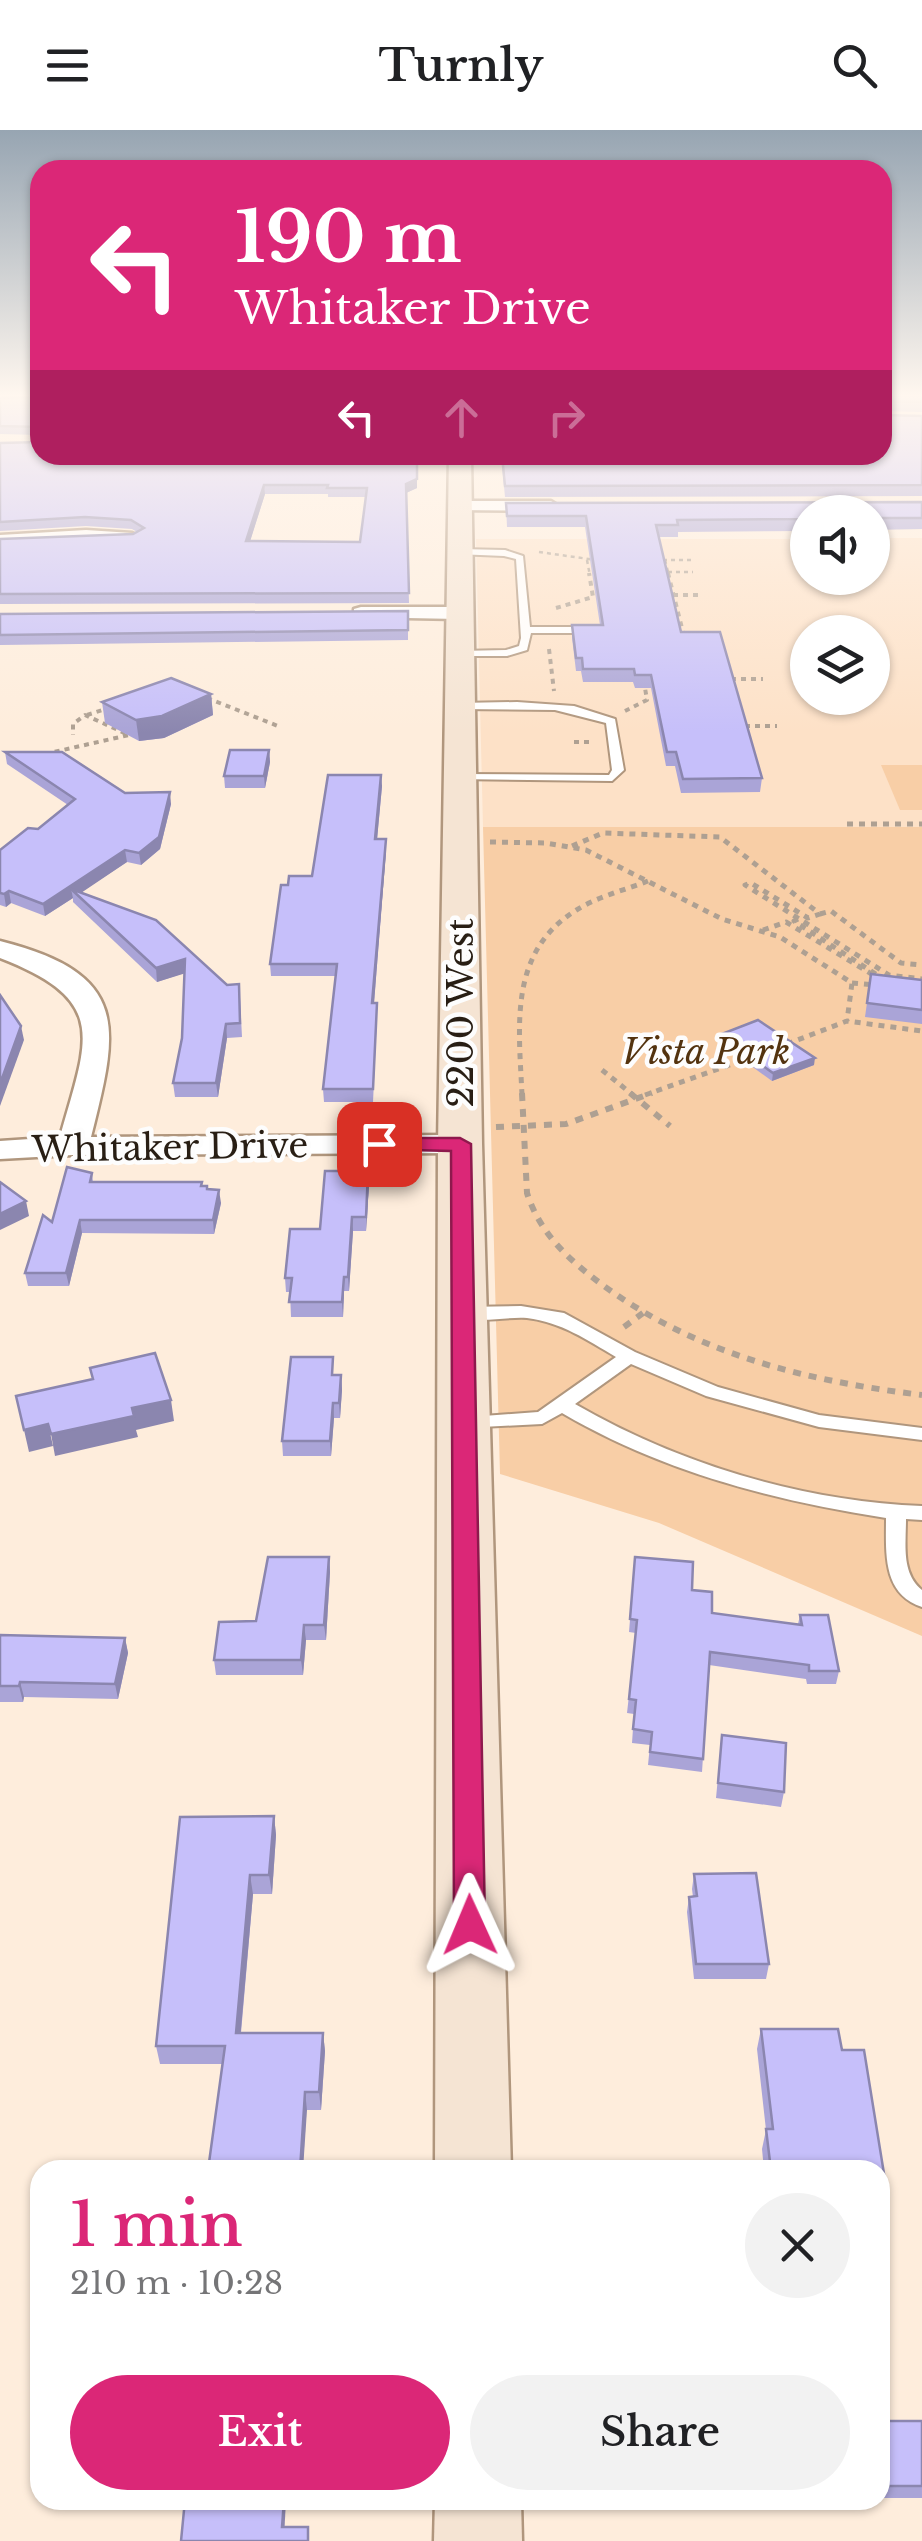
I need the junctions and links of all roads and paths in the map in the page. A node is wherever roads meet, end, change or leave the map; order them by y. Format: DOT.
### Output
graph roads {
  1 [pos="459,508"];
  2 [pos="559,508"];
  3 [pos="459,529"];
  4 [pos="132,538"];
  5 [pos="0,540"];
  6 [pos="532,552"];
  7 [pos="588,560"];
  8 [pos="607,560"];
  9 [pos="692,560"];
  10 [pos="668,572"];
  11 [pos="693,572"];
  12 [pos="674,595"];
  13 [pos="699,595"];
  14 [pos="546,611"];
  15 [pos="335,613"];
  16 [pos="525,630"];
  17 [pos="593,630"];
  18 [pos="459,634"];
  19 [pos="684,637"];
  20 [pos="548,642"];
  21 [pos="727,665"];
  22 [pos="731,679"];
  23 [pos="763,679"];
  24 [pos="645,688"];
  25 [pos="199,694"];
  26 [pos="736,695"];
  27 [pos="554,698"];
  28 [pos="118,705"];
  29 [pos="459,706"];
  30 [pos="740,710"];
  31 [pos="619,714"];
  32 [pos="87,716"];
  33 [pos="278,726"];
  34 [pos="745,726"];
  35 [pos="777,726"];
  36 [pos="73,735"];
  37 [pos="749,740"];
  38 [pos="38,755"];
  39 [pos="458,777"];
  40 [pos="846,824"];
  41 [pos="922,824"];
  42 [pos="484,842"];
  43 [pos="572,846"];
  44 [pos="648,881"];
  45 [pos="820,914"];
  46 [pos="799,919"];
  47 [pos="762,930"];
  48 [pos="0,949"];
  49 [pos="881,950"];
  50 [pos="860,957"];
  51 [pos="922,965"];
  52 [pos="922,981"];
  53 [pos="852,982"];
  54 [pos="886,983"];
  55 [pos="847,1021"];
  56 [pos="922,1031"];
  57 [pos="775,1048"];
  58 [pos="757,1055"];
  59 [pos="602,1070"];
  60 [pos="638,1100"];
  61 [pos="526,1126"];
  62 [pos="670,1126"];
  63 [pos="475,1136"];
  64 [pos="72,1146"];
  65 [pos="0,1150"];
  66 [pos="463,1313"];
  67 [pos="630,1356"];
  68 [pos="922,1395"];
  69 [pos="563,1405"];
  70 [pos="464,1423"];
  71 [pos="922,1434"];
  72 [pos="896,1512"];
  73 [pos="922,1514"];
  74 [pos="922,1599"];
  75 [pos="473,2160"];
  76 [pos="478,2510"];
  77 [pos="478,2541"];
  1 -- 3 [label="street, 2200 West"];
  2 -- 3 [label="street"];
  3 -- 16 [label="lane"];
  3 -- 18 [label="street, 2200 West"];
  4 -- 5 [label="street"];
  6 -- 7 [label="path"];
  7 -- 8 [label="path"];
  7 -- 14 [label="path"];
  9 -- 10 [label="path"];
  10 -- 11 [label="path"];
  10 -- 12 [label="path"];
  12 -- 13 [label="path"];
  12 -- 19 [label="path"];
  15 -- 18 [label="street"];
  16 -- 17 [label="lane"];
  16 -- 18 [label="lane"];
  18 -- 29 [label="street, 2200 West"];
  20 -- 27 [label="path"];
  21 -- 22 [label="path"];
  22 -- 23 [label="path"];
  22 -- 26 [label="path"];
  24 -- 31 [label="path"];
  25 -- 33 [label="path"];
  28 -- 32 [label="path"];
  29 -- 39 [label="street, 2200 West"];
  29 -- 39 [label="lane"];
  30 -- 34 [label="path"];
  32 -- 36 [label="path"];
  32 -- 38 [label="path"];
  34 -- 35 [label="path"];
  34 -- 37 [label="path"];
  39 -- 63 [label="street, 2200 West"];
  40 -- 41 [label="path"];
  42 -- 43 [label="path"];
  43 -- 44 [label="path"];
  43 -- 45 [label="path"];
  44 -- 47 [label="path"];
  44 -- 61 [label="path"];
  45 -- 46 [label="path"];
  45 -- 49 [label="path"];
  46 -- 50 [label="path"];
  46 -- 54 [label="path"];
  47 -- 53 [label="path"];
  47 -- 54 [label="path"];
  48 -- 64 [label="street"];
  49 -- 50 [label="path"];
  49 -- 51 [label="path"];
  50 -- 52 [label="path"];
  52 -- 54 [label="path"];
  53 -- 54 [label="path"];
  53 -- 55 [label="path"];
  55 -- 56 [label="path"];
  55 -- 57 [label="path"];
  58 -- 60 [label="path"];
  59 -- 60 [label="path"];
  60 -- 61 [label="path"];
  60 -- 62 [label="path"];
  61 -- 63 [label="path"];
  61 -- 68 [label="path"];
  63 -- 64 [label="street, Whitaker Drive"];
  63 -- 66 [label="street, 2200 West"];
  64 -- 65 [label="street, Whitaker Drive"];
  66 -- 67 [label="lane"];
  66 -- 70 [label="street, 2200 West"];
  67 -- 69 [label="lane"];
  67 -- 71 [label="lane"];
  69 -- 70 [label="lane"];
  69 -- 72 [label="lane"];
  70 -- 75 [label="street, 2200 West"];
  72 -- 73 [label="lane"];
  72 -- 74 [label="lane"];
  76 -- 77 [label="street"];
}
